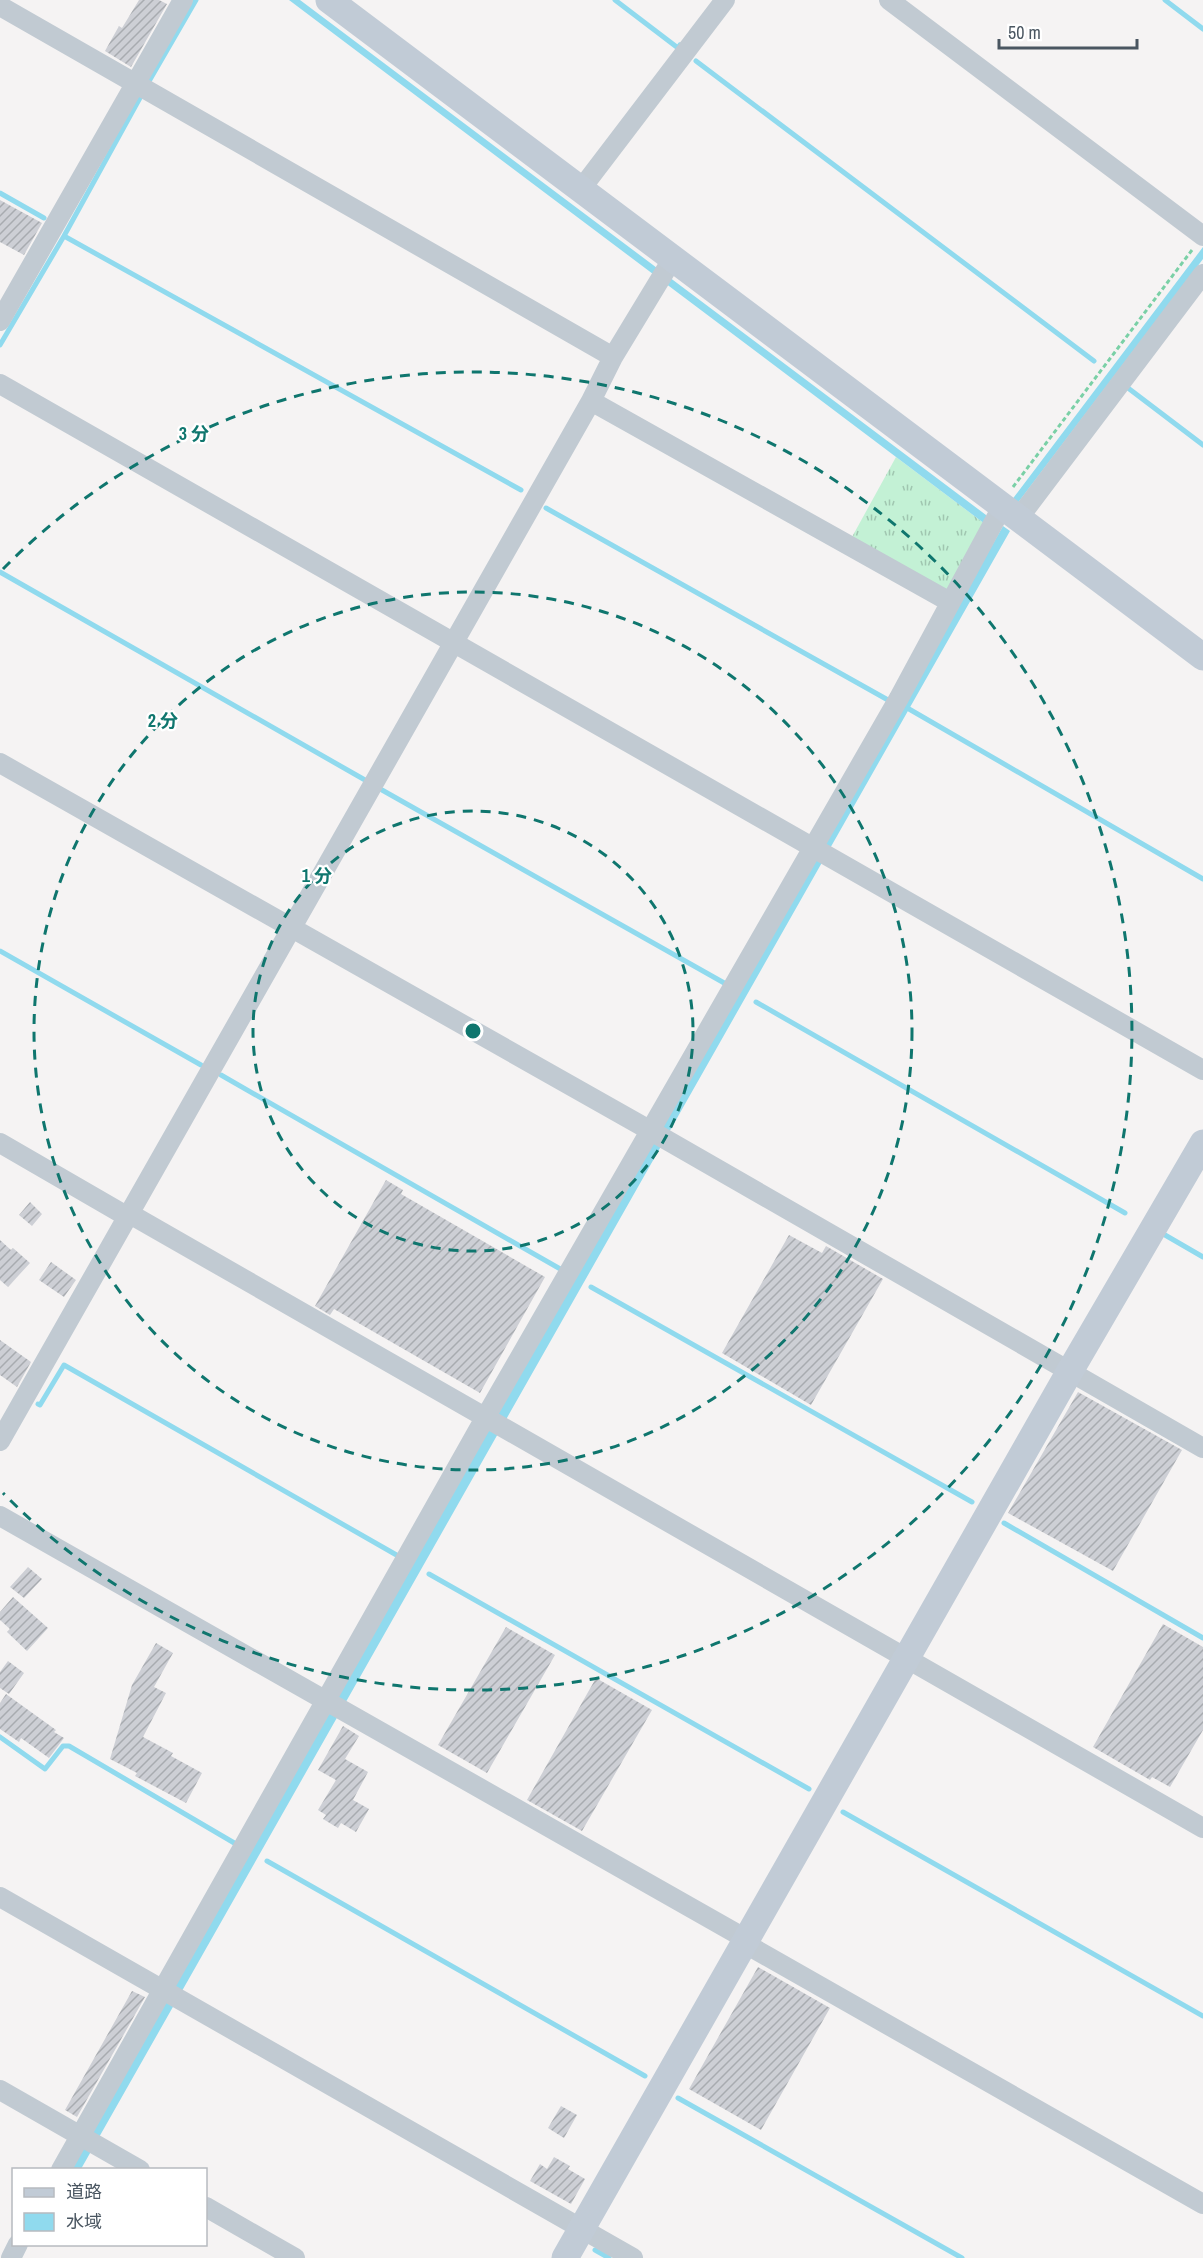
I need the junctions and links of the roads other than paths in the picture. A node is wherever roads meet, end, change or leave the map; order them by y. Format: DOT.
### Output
graph roads {
  1 [pos="183,0"];
  2 [pos="329,0"];
  3 [pos="724,0"];
  4 [pos="889,0"];
  5 [pos="0,6"];
  6 [pos="136,83"];
  7 [pos="581,189"];
  8 [pos="1203,236"];
  9 [pos="666,271"];
  10 [pos="1203,274"];
  11 [pos="0,321"];
  12 [pos="613,357"];
  13 [pos="0,384"];
  14 [pos="591,402"];
  15 [pos="1006,510"];
  16 [pos="950,602"];
  17 [pos="454,643"];
  18 [pos="1203,657"];
  19 [pos="0,763"];
  20 [pos="819,850"];
  21 [pos="290,928"];
  22 [pos="1203,1070"];
  23 [pos="658,1135"];
  24 [pos="0,1143"];
  25 [pos="1203,1143"];
  26 [pos="129,1215"];
  27 [pos="1070,1371"];
  28 [pos="493,1423"];
  29 [pos="0,1441"];
  30 [pos="1203,1448"];
  31 [pos="0,1516"];
  32 [pos="906,1659"];
  33 [pos="334,1705"];
  34 [pos="1203,1828"];
  35 [pos="0,1897"];
  36 [pos="745,1941"];
  37 [pos="170,1994"];
  38 [pos="0,2090"];
  39 [pos="86,2139"];
  40 [pos="62,2168"];
  41 [pos="138,2168"];
  42 [pos="1203,2204"];
  43 [pos="207,2208"];
  44 [pos="582,2229"];
  45 [pos="295,2258"];
  46 [pos="565,2258"];
  47 [pos="633,2258"];
  1 -- 6 [label="street"];
  2 -- 7 [label="street"];
  3 -- 7 [label="street"];
  4 -- 8 [label="street"];
  5 -- 6 [label="street"];
  6 -- 11 [label="street"];
  6 -- 12 [label="street"];
  7 -- 9 [label="street"];
  9 -- 12 [label="street"];
  9 -- 15 [label="street"];
  10 -- 15 [label="street"];
  12 -- 14 [label="street"];
  13 -- 17 [label="street"];
  14 -- 16 [label="street"];
  14 -- 17 [label="street"];
  15 -- 16 [label="street"];
  15 -- 18 [label="street"];
  16 -- 20 [label="street"];
  17 -- 20 [label="street"];
  17 -- 21 [label="street"];
  19 -- 21 [label="street"];
  20 -- 22 [label="street"];
  20 -- 23 [label="street"];
  21 -- 23 [label="street"];
  21 -- 26 [label="street"];
  23 -- 27 [label="street"];
  23 -- 28 [label="street"];
  24 -- 26 [label="street"];
  25 -- 27 [label="street"];
  26 -- 28 [label="street"];
  26 -- 29 [label="street"];
  27 -- 30 [label="street"];
  27 -- 32 [label="street"];
  28 -- 32 [label="street"];
  28 -- 33 [label="street"];
  31 -- 33 [label="street"];
  32 -- 34 [label="street"];
  32 -- 36 [label="street"];
  33 -- 36 [label="street"];
  33 -- 37 [label="street"];
  35 -- 37 [label="street"];
  36 -- 42 [label="street"];
  36 -- 44 [label="street"];
  37 -- 39 [label="street"];
  37 -- 44 [label="street"];
  38 -- 39 [label="street"];
  39 -- 40 [label="street"];
  39 -- 41 [label="street"];
  43 -- 45 [label="street"];
  44 -- 46 [label="street"];
  44 -- 47 [label="street"];
}
